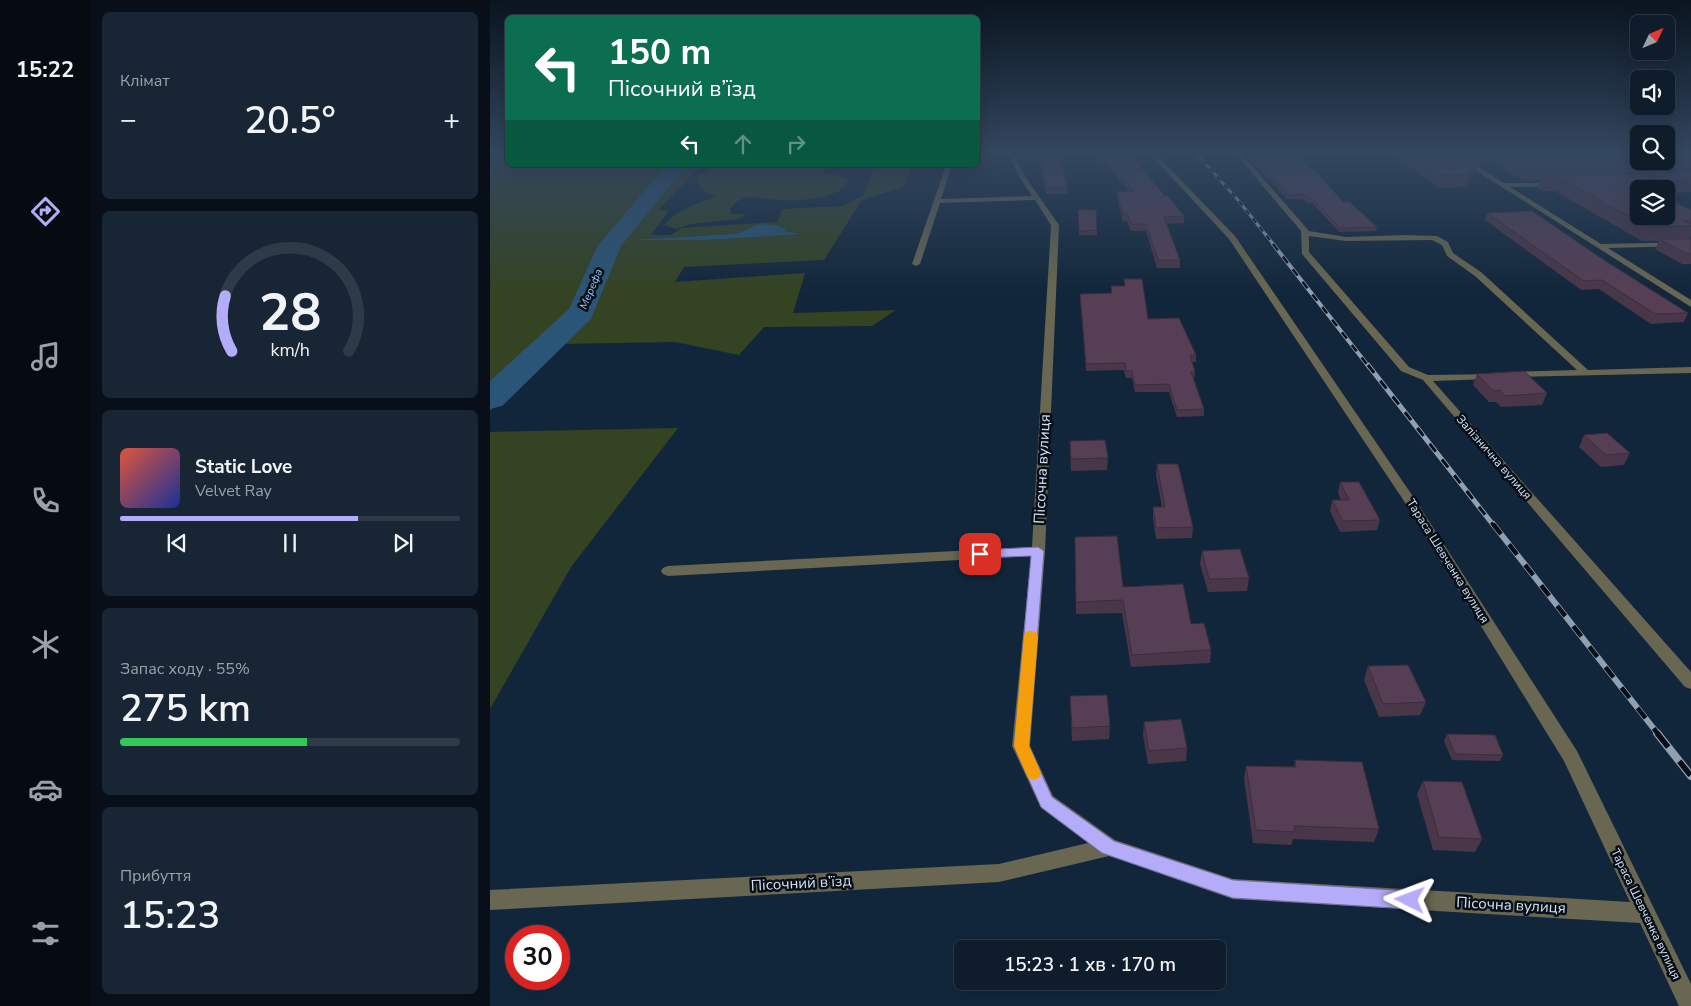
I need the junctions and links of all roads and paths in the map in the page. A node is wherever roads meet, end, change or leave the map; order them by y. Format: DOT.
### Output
graph roads {
  1 [pos="1005,199"];
  2 [pos="1038,199"];
  3 [pos="1195,199"];
  4 [pos="1279,199"];
  5 [pos="1526,199"];
  6 [pos="937,201"];
  7 [pos="1305,234"];
  8 [pos="1691,244"];
  9 [pos="1600,246"];
  10 [pos="916,264"];
  11 [pos="1691,304"];
  12 [pos="1691,370"];
  13 [pos="1585,372"];
  14 [pos="1427,378"];
  15 [pos="1038,551"];
  16 [pos="668,571"];
  17 [pos="1691,683"];
  18 [pos="1109,847"];
  19 [pos="490,900"];
  20 [pos="1646,913"];
  21 [pos="1690,1006"];
  1 -- 6 [label="street"];
  2 -- 15 [label="street, Пісочна вулиця"];
  3 -- 20 [label="street, Тараса Шевченка вулиця"];
  4 -- 7 [label="street"];
  5 -- 9 [label="street"];
  6 -- 10 [label="street"];
  7 -- 13 [label="street"];
  7 -- 14 [label="street"];
  8 -- 9 [label="street"];
  9 -- 11 [label="street"];
  12 -- 13 [label="street"];
  13 -- 14 [label="street"];
  14 -- 17 [label="street, Залізнична вулиця"];
  15 -- 16 [label="street"];
  15 -- 18 [label="street, Пісочна вулиця"];
  18 -- 19 [label="street, Пісочний в’їзд"];
  18 -- 20 [label="street, Пісочна вулиця"];
  20 -- 21 [label="street, Тараса Шевченка вулиця"];
}
